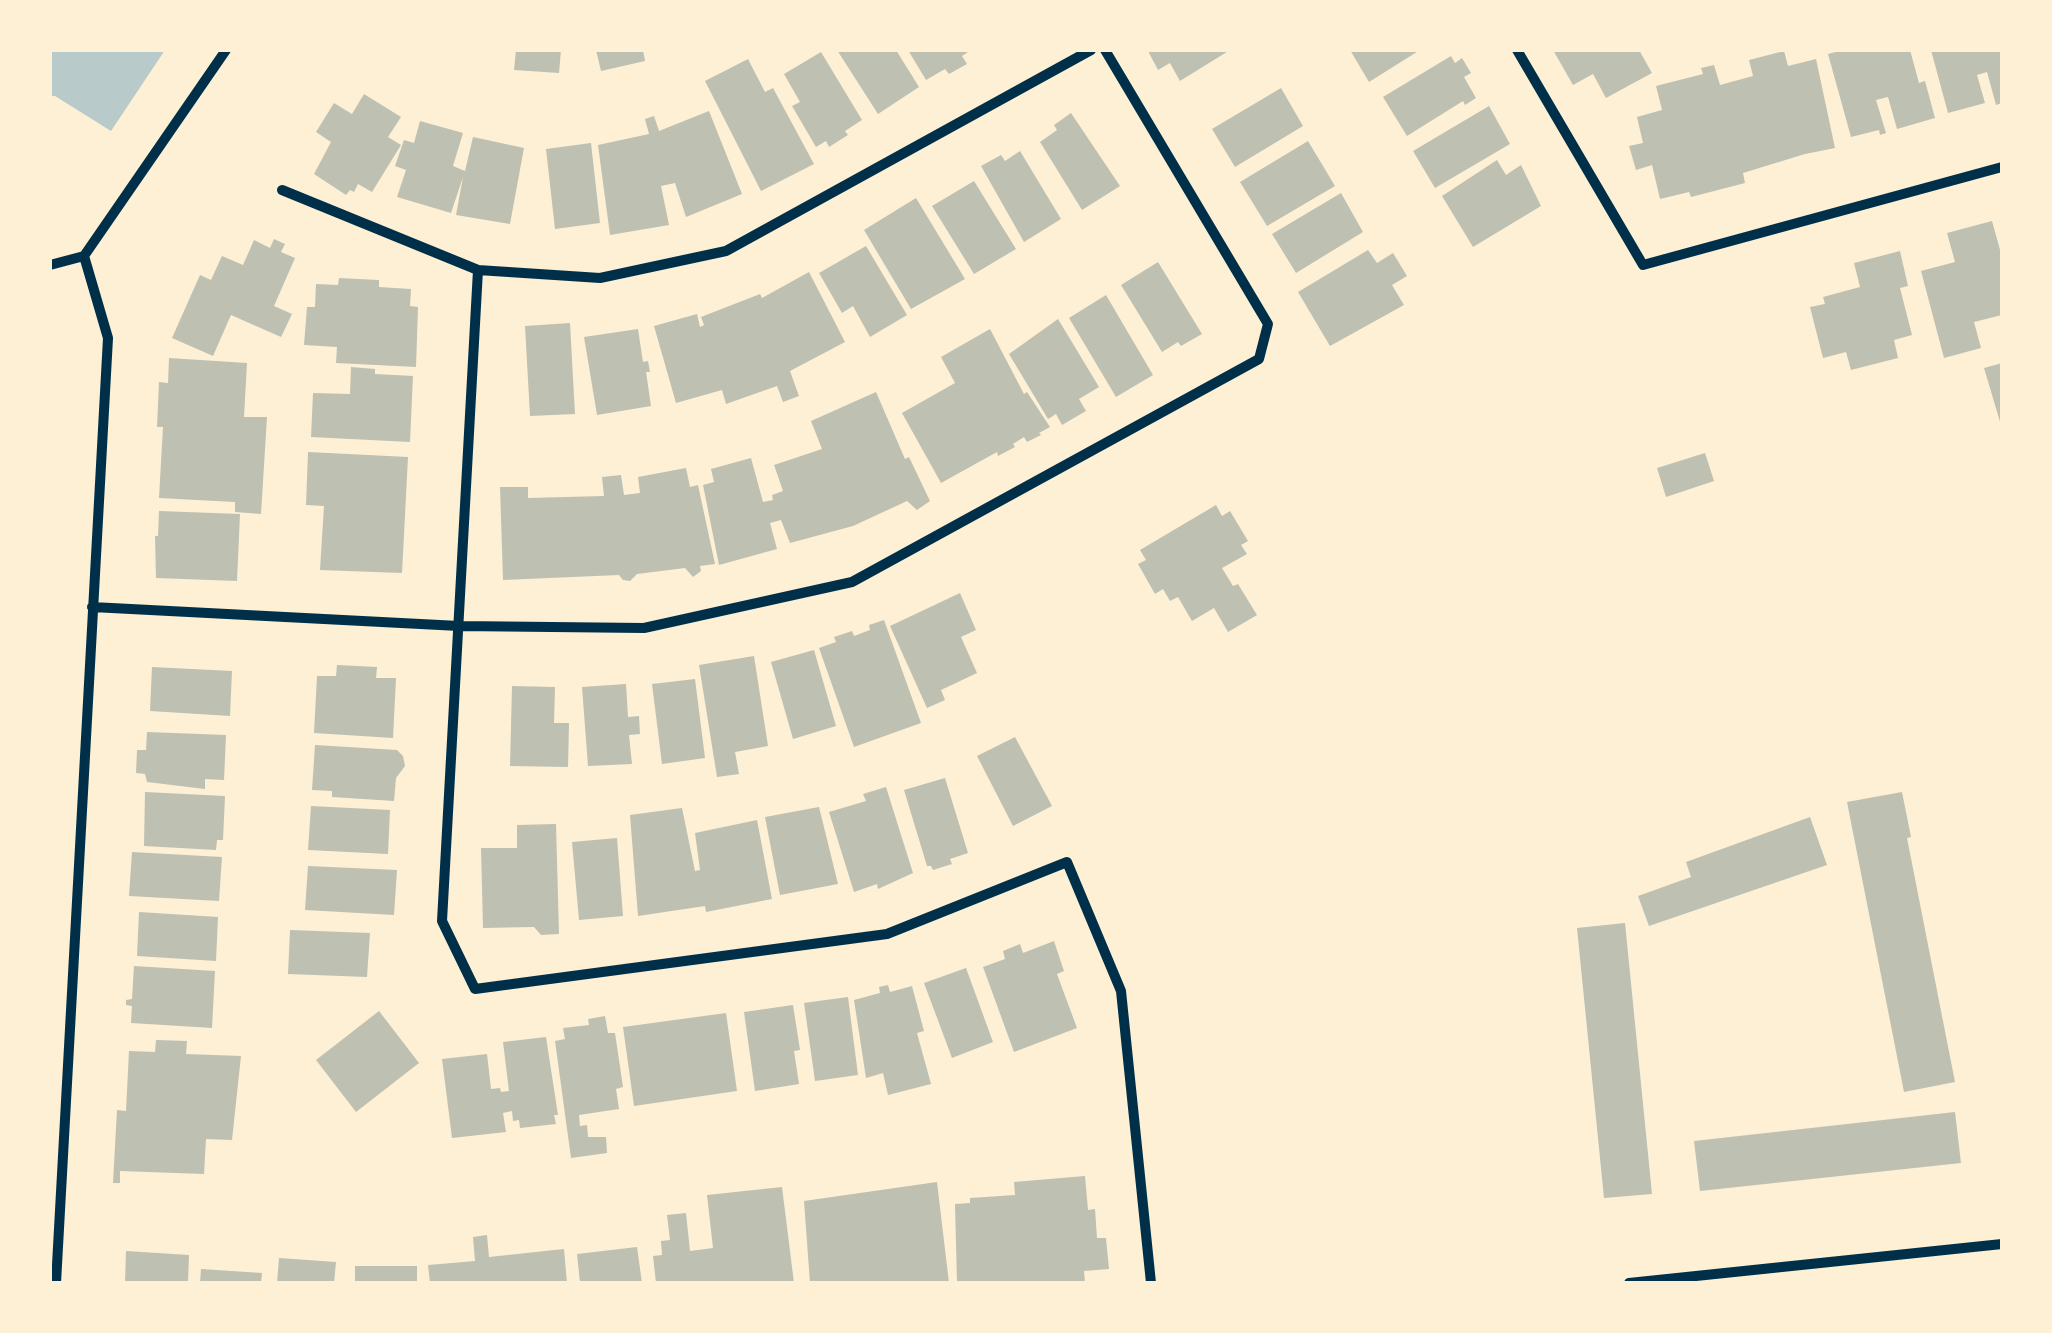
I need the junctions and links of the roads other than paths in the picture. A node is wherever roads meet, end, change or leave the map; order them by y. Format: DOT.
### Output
graph roads {
  1 [pos="226,50"];
  2 [pos="1091,50"];
  3 [pos="1105,50"];
  4 [pos="1517,50"];
  5 [pos="2002,166"];
  6 [pos="282,190"];
  7 [pos="84,256"];
  8 [pos="50,265"];
  9 [pos="478,270"];
  10 [pos="92,606"];
  11 [pos="459,626"];
  12 [pos="2002,1244"];
  13 [pos="56,1283"];
  14 [pos="1152,1283"];
  15 [pos="1629,1283"];
  1 -- 7 [label="street"];
  2 -- 9 [label="street"];
  3 -- 11 [label="street"];
  4 -- 5 [label="street"];
  6 -- 9 [label="street"];
  7 -- 8 [label="street"];
  7 -- 10 [label="street"];
  9 -- 11 [label="street"];
  10 -- 11 [label="street"];
  10 -- 13 [label="street"];
  11 -- 14 [label="street"];
  12 -- 15 [label="street"];
}
